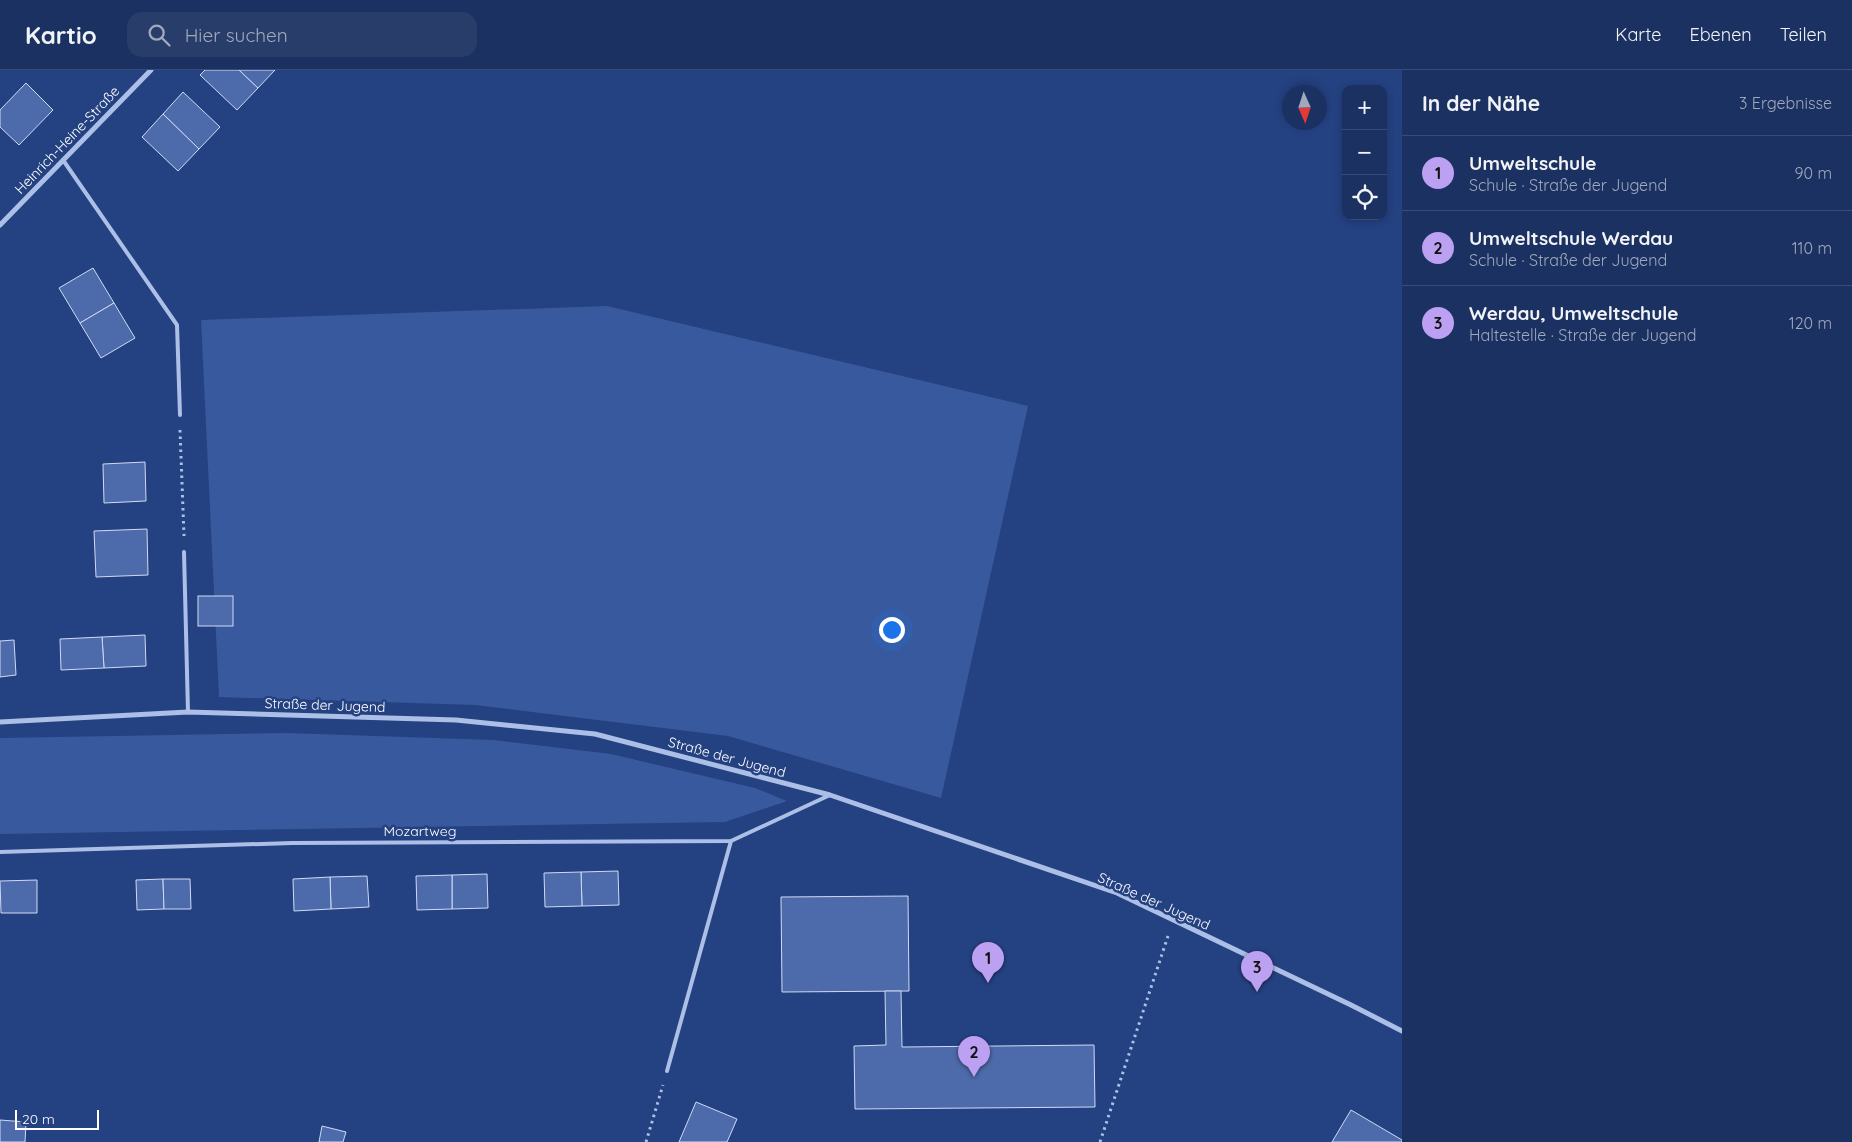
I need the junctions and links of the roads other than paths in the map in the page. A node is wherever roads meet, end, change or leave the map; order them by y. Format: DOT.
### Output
graph roads {
  1 [pos="151,70"];
  2 [pos="63,160"];
  3 [pos="0,225"];
  4 [pos="180,415"];
  5 [pos="184,552"];
  6 [pos="188,712"];
  7 [pos="0,722"];
  8 [pos="830,795"];
  9 [pos="732,841"];
  10 [pos="0,852"];
  11 [pos="1402,1031"];
  12 [pos="667,1071"];
  1 -- 2 [label="street, Heinrich-Heine-Straße"];
  2 -- 3 [label="street, Heinrich-Heine-Straße"];
  2 -- 4 [label="lane"];
  5 -- 6 [label="lane"];
  6 -- 7 [label="street, Straße der Jugend"];
  6 -- 8 [label="street, Straße der Jugend"];
  8 -- 9 [label="lane, Mozartweg"];
  8 -- 11 [label="street, Straße der Jugend"];
  9 -- 10 [label="lane, Mozartweg"];
  9 -- 12 [label="lane"];
}
